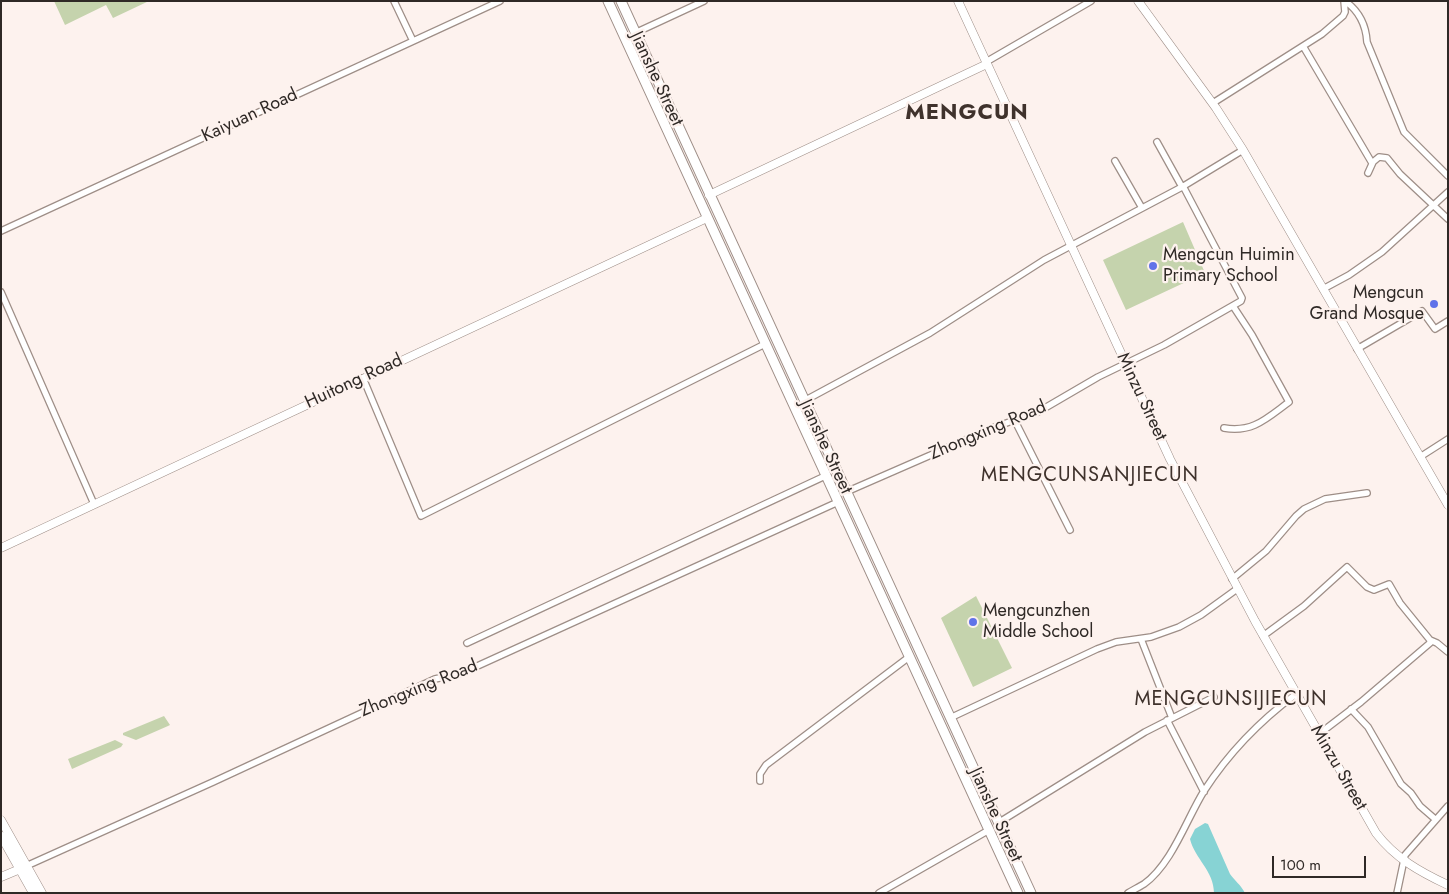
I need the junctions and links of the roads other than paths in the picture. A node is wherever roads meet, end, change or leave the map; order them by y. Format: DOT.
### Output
graph roads {
  1 [pos="394,1"];
  2 [pos="500,1"];
  3 [pos="608,1"];
  4 [pos="621,1"];
  5 [pos="704,1"];
  6 [pos="958,1"];
  7 [pos="1091,1"];
  8 [pos="1138,1"];
  9 [pos="1344,1"];
  10 [pos="635,33"];
  11 [pos="413,41"];
  12 [pos="1303,46"];
  13 [pos="987,63"];
  14 [pos="1213,103"];
  15 [pos="1157,142"];
  16 [pos="1243,150"];
  17 [pos="1115,161"];
  18 [pos="1372,164"];
  19 [pos="1368,173"];
  20 [pos="1448,176"];
  21 [pos="1182,187"];
  22 [pos="1448,192"];
  23 [pos="709,195"];
  24 [pos="1434,204"];
  25 [pos="1142,208"];
  26 [pos="707,218"];
  27 [pos="1448,219"];
  28 [pos="1,231"];
  29 [pos="1071,246"];
  30 [pos="1323,289"];
  31 [pos="1,292"];
  32 [pos="1233,306"];
  33 [pos="1447,323"];
  34 [pos="765,344"];
  35 [pos="1357,349"];
  36 [pos="1125,363"];
  37 [pos="363,378"];
  38 [pos="804,401"];
  39 [pos="1015,420"];
  40 [pos="1224,428"];
  41 [pos="1448,439"];
  42 [pos="1420,457"];
  43 [pos="825,476"];
  44 [pos="846,492"];
  45 [pos="1366,493"];
  46 [pos="838,502"];
  47 [pos="94,504"];
  48 [pos="1448,506"];
  49 [pos="1070,530"];
  50 [pos="1,548"];
  51 [pos="1232,579"];
  52 [pos="1238,589"];
  53 [pos="1263,636"];
  54 [pos="1141,638"];
  55 [pos="1430,640"];
  56 [pos="467,643"];
  57 [pos="1448,652"];
  58 [pos="909,657"];
  59 [pos="1296,694"];
  60 [pos="1214,697"];
  61 [pos="1351,709"];
  62 [pos="950,718"];
  63 [pos="1169,719"];
  64 [pos="1319,734"];
  65 [pos="760,781"];
  66 [pos="1204,792"];
  67 [pos="1448,806"];
  68 [pos="1,820"];
  69 [pos="1435,820"];
  70 [pos="998,823"];
  71 [pos="989,830"];
  72 [pos="1,836"];
  73 [pos="1403,860"];
  74 [pos="23,868"];
  75 [pos="1,878"];
  76 [pos="1448,885"];
  77 [pos="33,893"];
  78 [pos="42,893"];
  79 [pos="879,893"];
  80 [pos="1018,893"];
  81 [pos="1031,893"];
  82 [pos="1128,893"];
  83 [pos="1397,893"];
  1 -- 11 [label="street"];
  2 -- 11 [label="street, Kaiyuan Road"];
  3 -- 26 [label="main road, Jianshe Street"];
  4 -- 10 [label="main road, Jianshe Street"];
  5 -- 10 [label="street"];
  6 -- 13 [label="street, Minzu Street"];
  7 -- 13 [label="street"];
  8 -- 14 [label="street"];
  9 -- 12 [label="street"];
  9 -- 20 [label="street"];
  10 -- 23 [label="main road, Jianshe Street"];
  11 -- 28 [label="street, Kaiyuan Road"];
  12 -- 14 [label="street"];
  12 -- 18 [label="street"];
  13 -- 23 [label="street"];
  13 -- 29 [label="street, Minzu Street"];
  14 -- 16 [label="street"];
  15 -- 21 [label="street"];
  16 -- 21 [label="street"];
  16 -- 30 [label="street"];
  17 -- 25 [label="street"];
  18 -- 19 [label="street"];
  18 -- 24 [label="street"];
  21 -- 25 [label="street"];
  21 -- 32 [label="street"];
  22 -- 24 [label="street"];
  23 -- 38 [label="main road, Jianshe Street"];
  24 -- 27 [label="street"];
  24 -- 30 [label="street"];
  25 -- 29 [label="street"];
  26 -- 34 [label="main road, Jianshe Street"];
  26 -- 37 [label="street, Huitong Road"];
  29 -- 36 [label="street, Minzu Street"];
  29 -- 38 [label="street"];
  30 -- 35 [label="street"];
  31 -- 47 [label="street"];
  32 -- 36 [label="street, Zhongxing Road"];
  32 -- 40 [label="street"];
  33 -- 35 [label="street"];
  34 -- 37 [label="street"];
  34 -- 43 [label="main road, Jianshe Street"];
  35 -- 42 [label="street"];
  36 -- 39 [label="street, Zhongxing Road"];
  36 -- 51 [label="street, Minzu Street"];
  37 -- 47 [label="street, Huitong Road"];
  38 -- 44 [label="main road, Jianshe Street"];
  39 -- 44 [label="street, Zhongxing Road"];
  39 -- 49 [label="street"];
  41 -- 42 [label="street"];
  42 -- 48 [label="street"];
  43 -- 46 [label="main road, Jianshe Street"];
  43 -- 56 [label="street"];
  44 -- 62 [label="main road, Jianshe Street"];
  45 -- 51 [label="street"];
  46 -- 58 [label="main road, Jianshe Street"];
  46 -- 74 [label="street, Zhongxing Road"];
  47 -- 50 [label="street, Huitong Road"];
  51 -- 52 [label="street, Minzu Street"];
  52 -- 53 [label="street, Minzu Street"];
  52 -- 54 [label="street"];
  53 -- 55 [label="street"];
  53 -- 59 [label="street, Minzu Street"];
  54 -- 62 [label="street"];
  54 -- 63 [label="street"];
  55 -- 57 [label="street"];
  55 -- 61 [label="street"];
  58 -- 65 [label="street"];
  58 -- 71 [label="main road, Jianshe Street"];
  59 -- 64 [label="street, Minzu Street"];
  59 -- 66 [label="street"];
  60 -- 63 [label="street"];
  61 -- 64 [label="street"];
  61 -- 69 [label="street"];
  62 -- 70 [label="main road, Jianshe Street"];
  63 -- 66 [label="street"];
  63 -- 70 [label="street"];
  64 -- 73 [label="street, Minzu Street"];
  66 -- 82 [label="street"];
  67 -- 69 [label="street"];
  68 -- 74 [label="street"];
  69 -- 73 [label="street"];
  70 -- 81 [label="main road, Jianshe Street"];
  71 -- 79 [label="street"];
  71 -- 80 [label="main road, Jianshe Street"];
  72 -- 74 [label="street"];
  73 -- 76 [label="street, Minzu Street"];
  73 -- 83 [label="street"];
  74 -- 75 [label="street, Zhongxing Road"];
  74 -- 77 [label="street"];
  74 -- 78 [label="street"];
}
